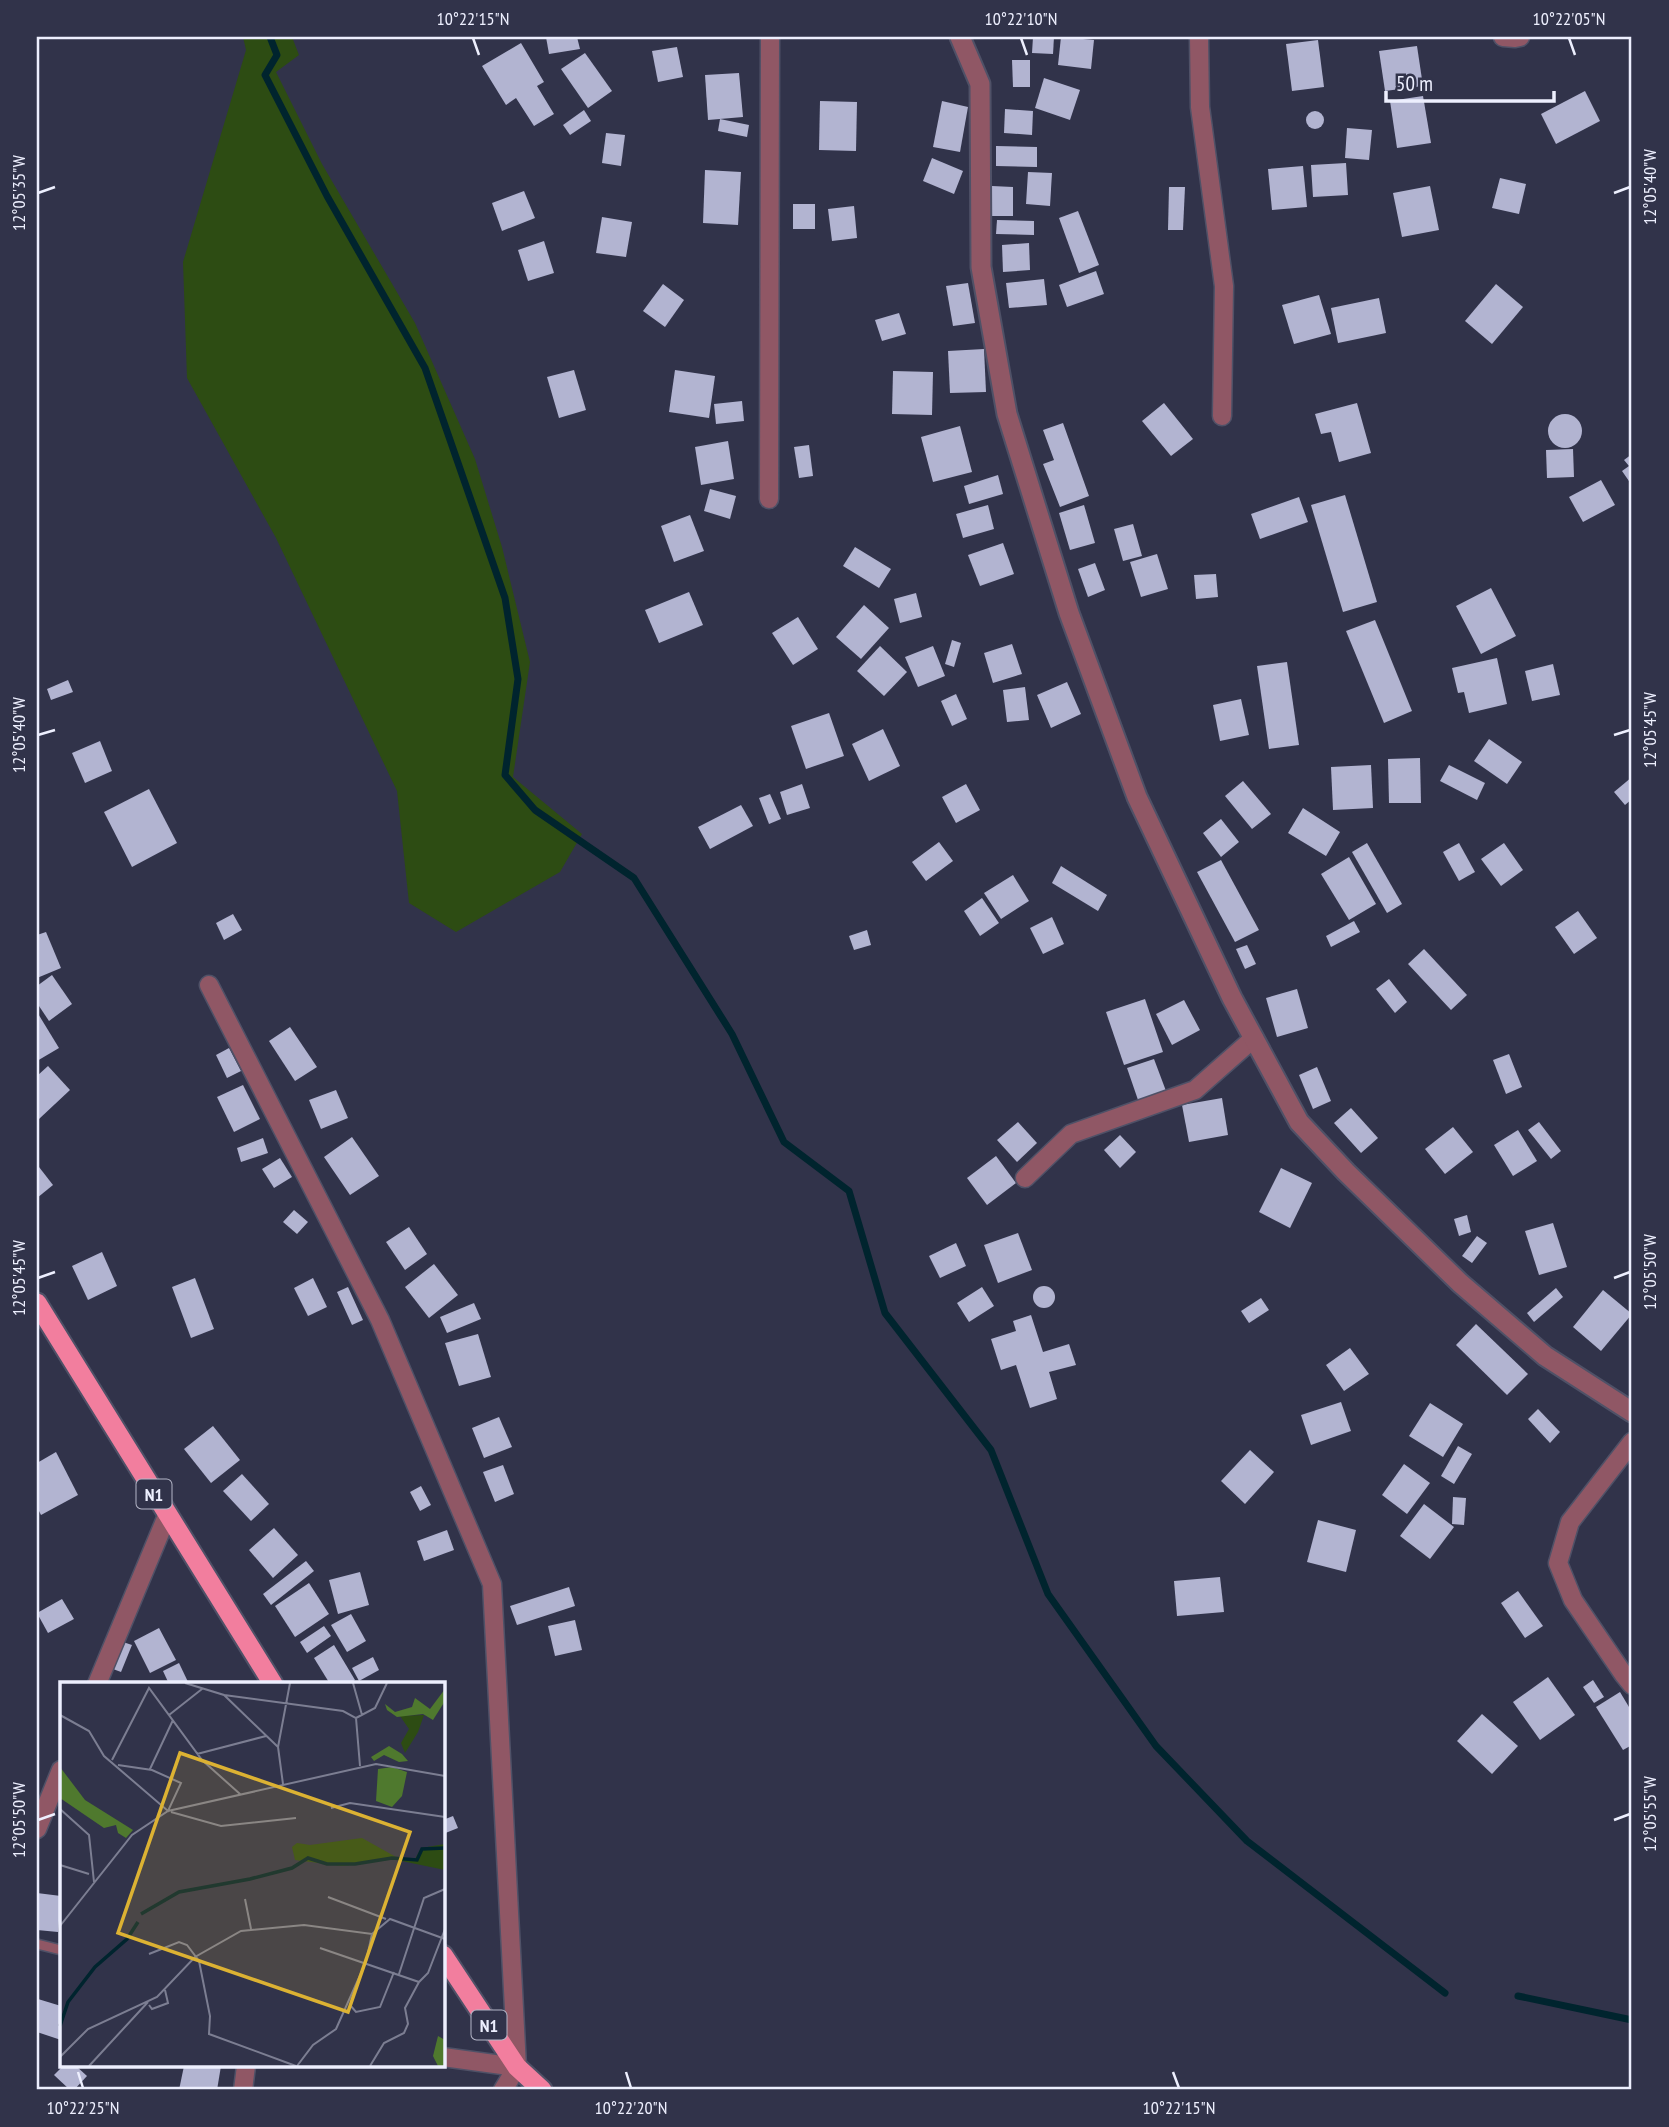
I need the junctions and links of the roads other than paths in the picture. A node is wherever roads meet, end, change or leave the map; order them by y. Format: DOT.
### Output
graph roads {
  1 [pos="770,37"];
  2 [pos="960,37"];
  3 [pos="1199,37"];
  4 [pos="1503,37"];
  5 [pos="1520,37"];
  6 [pos="1222,416"];
  7 [pos="769,499"];
  8 [pos="209,985"];
  9 [pos="1254,1038"];
  10 [pos="1026,1178"];
  11 [pos="37,1303"];
  12 [pos="1632,1412"];
  13 [pos="1632,1442"];
  14 [pos="167,1516"];
  15 [pos="98,1682"];
  16 [pos="272,1682"];
  17 [pos="1632,1685"];
  18 [pos="60,1772"];
  19 [pos="37,1829"];
  20 [pos="37,1944"];
  21 [pos="60,1951"];
  22 [pos="444,1957"];
  23 [pos="444,2057"];
  24 [pos="517,2067"];
  25 [pos="246,2068"];
  26 [pos="243,2090"];
  27 [pos="503,2090"];
  28 [pos="542,2090"];
  1 -- 7 [label="street"];
  2 -- 9 [label="street"];
  3 -- 6 [label="street"];
  4 -- 5 [label="street"];
  8 -- 24 [label="street"];
  9 -- 10 [label="street"];
  9 -- 12 [label="street"];
  11 -- 14 [label="highway, N1"];
  13 -- 17 [label="street"];
  14 -- 15 [label="street"];
  14 -- 16 [label="highway, N1"];
  18 -- 19 [label="street"];
  20 -- 21 [label="lane"];
  22 -- 24 [label="highway, N1"];
  23 -- 24 [label="street"];
  24 -- 27 [label="street"];
  24 -- 28 [label="highway, N1"];
  25 -- 26 [label="street"];
}
